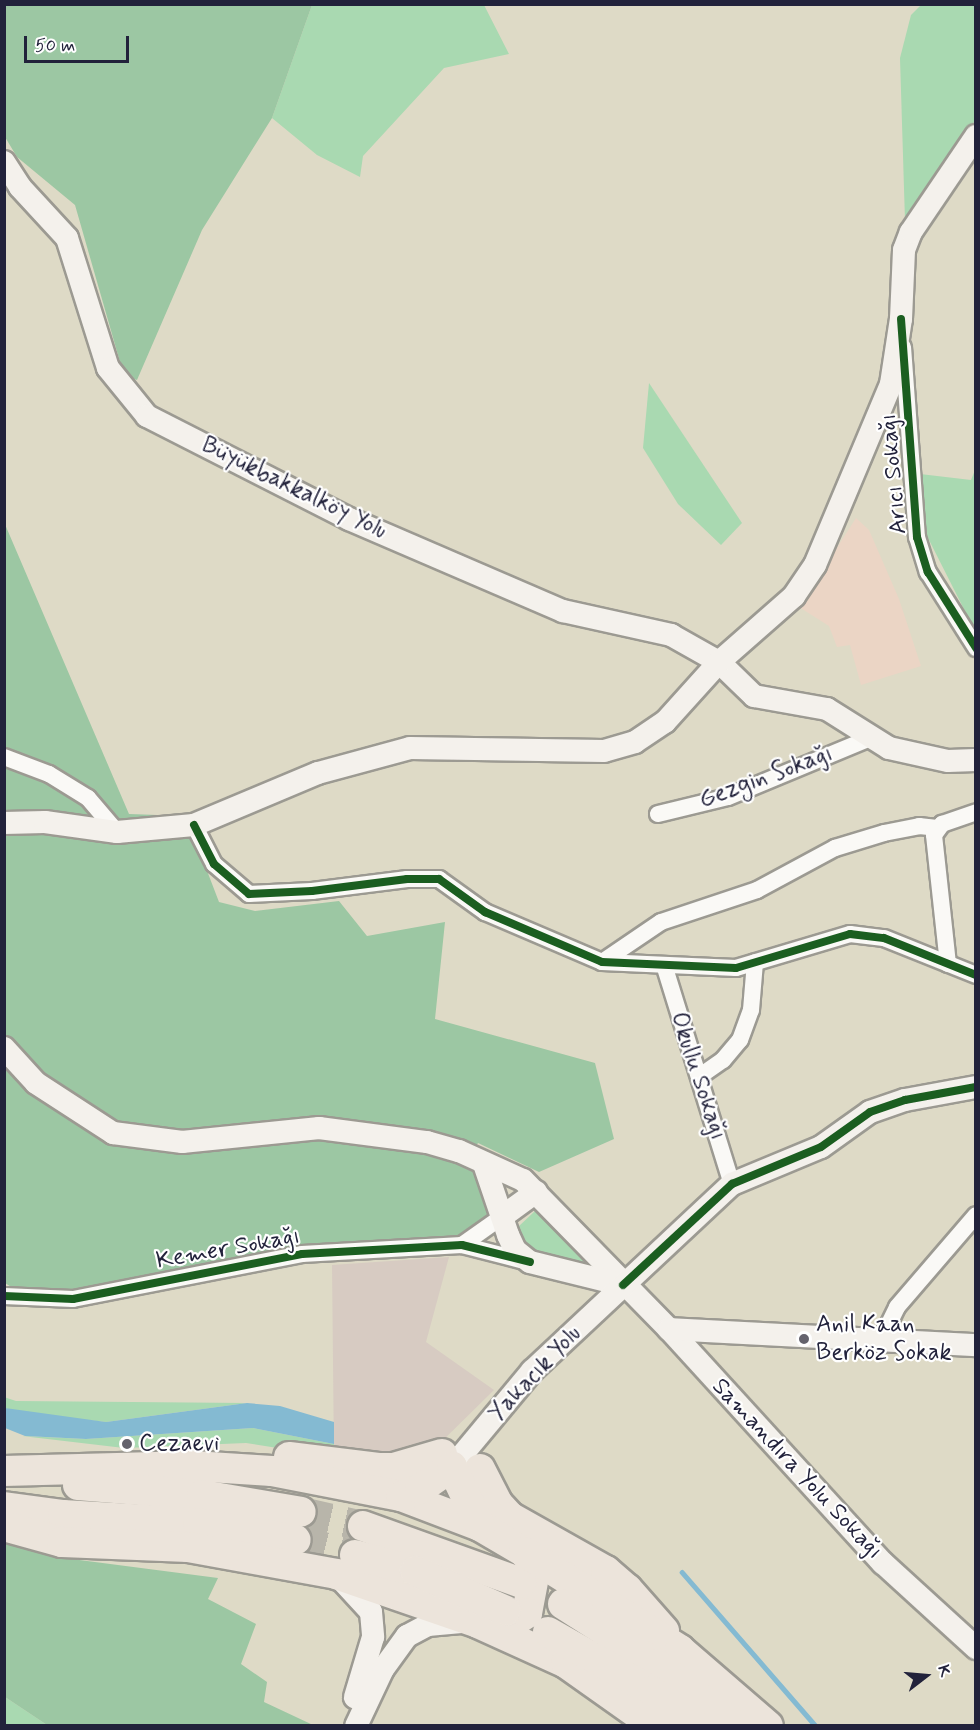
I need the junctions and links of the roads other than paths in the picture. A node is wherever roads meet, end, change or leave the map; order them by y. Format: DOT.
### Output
graph roads {
  1 [pos="975,136"];
  2 [pos="4,162"];
  3 [pos="901,319"];
  4 [pos="975,648"];
  5 [pos="719,663"];
  6 [pos="873,737"];
  7 [pos="4,757"];
  8 [pos="975,760"];
  9 [pos="975,812"];
  10 [pos="658,814"];
  11 [pos="4,823"];
  12 [pos="194,825"];
  13 [pos="937,828"];
  14 [pos="117,832"];
  15 [pos="602,962"];
  16 [pos="755,962"];
  17 [pos="948,963"];
  18 [pos="665,968"];
  19 [pos="975,975"];
  20 [pos="4,1048"];
  21 [pos="700,1076"];
  22 [pos="975,1087"];
  23 [pos="484,1164"];
  24 [pos="732,1184"];
  25 [pos="536,1192"];
  26 [pos="975,1215"];
  27 [pos="503,1216"];
  28 [pos="462,1245"];
  29 [pos="530,1262"];
  30 [pos="623,1285"];
  31 [pos="4,1296"];
  32 [pos="669,1329"];
  33 [pos="882,1338"];
  34 [pos="975,1345"];
  35 [pos="458,1463"];
  36 [pos="193,1466"];
  37 [pos="4,1471"];
  38 [pos="4,1477"];
  39 [pos="347,1488"];
  40 [pos="401,1496"];
  41 [pos="4,1507"];
  42 [pos="4,1526"];
  43 [pos="363,1526"];
  44 [pos="480,1526"];
  45 [pos="524,1552"];
  46 [pos="346,1564"];
  47 [pos="521,1583"];
  48 [pos="563,1604"];
  49 [pos="506,1611"];
  50 [pos="478,1623"];
  51 [pos="549,1632"];
  52 [pos="975,1648"];
  53 [pos="680,1650"];
  54 [pos="344,1725"];
  55 [pos="356,1725"];
  56 [pos="655,1725"];
  57 [pos="696,1725"];
  58 [pos="736,1725"];
  59 [pos="768,1725"];
  1 -- 3 [label="main road"];
  2 -- 5 [label="main road, Büyükbakkalköy Yolu"];
  3 -- 4 [label="street, Arıcı Sokağı"];
  3 -- 5 [label="main road"];
  5 -- 6 [label="main road, Büyükbakkalköy Yolu"];
  5 -- 12 [label="main road"];
  6 -- 8 [label="main road, Büyükbakkalköy Yolu"];
  6 -- 10 [label="street, Gezgin Sokağı"];
  7 -- 14 [label="street"];
  9 -- 13 [label="street"];
  11 -- 14 [label="main road"];
  12 -- 14 [label="main road"];
  12 -- 15 [label="street"];
  13 -- 15 [label="street"];
  13 -- 17 [label="street"];
  15 -- 18 [label="street"];
  16 -- 17 [label="street"];
  16 -- 18 [label="street"];
  16 -- 21 [label="street"];
  17 -- 19 [label="street"];
  18 -- 21 [label="street, Okullu Sokağı"];
  20 -- 23 [label="main road, Samandıra Yolu Sokağı"];
  21 -- 24 [label="street, Okullu Sokağı"];
  22 -- 24 [label="main road"];
  23 -- 25 [label="main road, Samandıra Yolu Sokağı"];
  23 -- 27 [label="main road"];
  24 -- 30 [label="main road, Yakacık Yolu"];
  25 -- 27 [label="main road"];
  25 -- 30 [label="main road, Samandıra Yolu Sokağı"];
  26 -- 33 [label="street"];
  27 -- 28 [label="street"];
  27 -- 29 [label="main road"];
  28 -- 29 [label="street, Kemer Sokağı"];
  28 -- 31 [label="street, Kemer Sokağı"];
  29 -- 30 [label="main road, Kemer Sokağı"];
  30 -- 32 [label="main road, Samandıra Yolu Sokağı"];
  30 -- 35 [label="main road, Yakacık Yolu"];
  32 -- 33 [label="main road"];
  32 -- 52 [label="main road, Samandıra Yolu Sokağı"];
  33 -- 34 [label="main road"];
  35 -- 36 [label="highway"];
  35 -- 40 [label="highway"];
  35 -- 44 [label="highway"];
  35 -- 53 [label="highway"];
  36 -- 37 [label="highway"];
  36 -- 39 [label="highway"];
  38 -- 41 [label="highway"];
  39 -- 40 [label="highway"];
  39 -- 46 [label="highway"];
  40 -- 44 [label="highway"];
  42 -- 46 [label="highway"];
  43 -- 47 [label="highway"];
  44 -- 45 [label="highway"];
  45 -- 50 [label="highway"];
  45 -- 53 [label="highway"];
  46 -- 49 [label="highway"];
  46 -- 50 [label="highway"];
  46 -- 54 [label="main road"];
  48 -- 58 [label="highway"];
  50 -- 55 [label="main road"];
  50 -- 56 [label="highway"];
  51 -- 57 [label="highway"];
  53 -- 59 [label="highway"];
}
